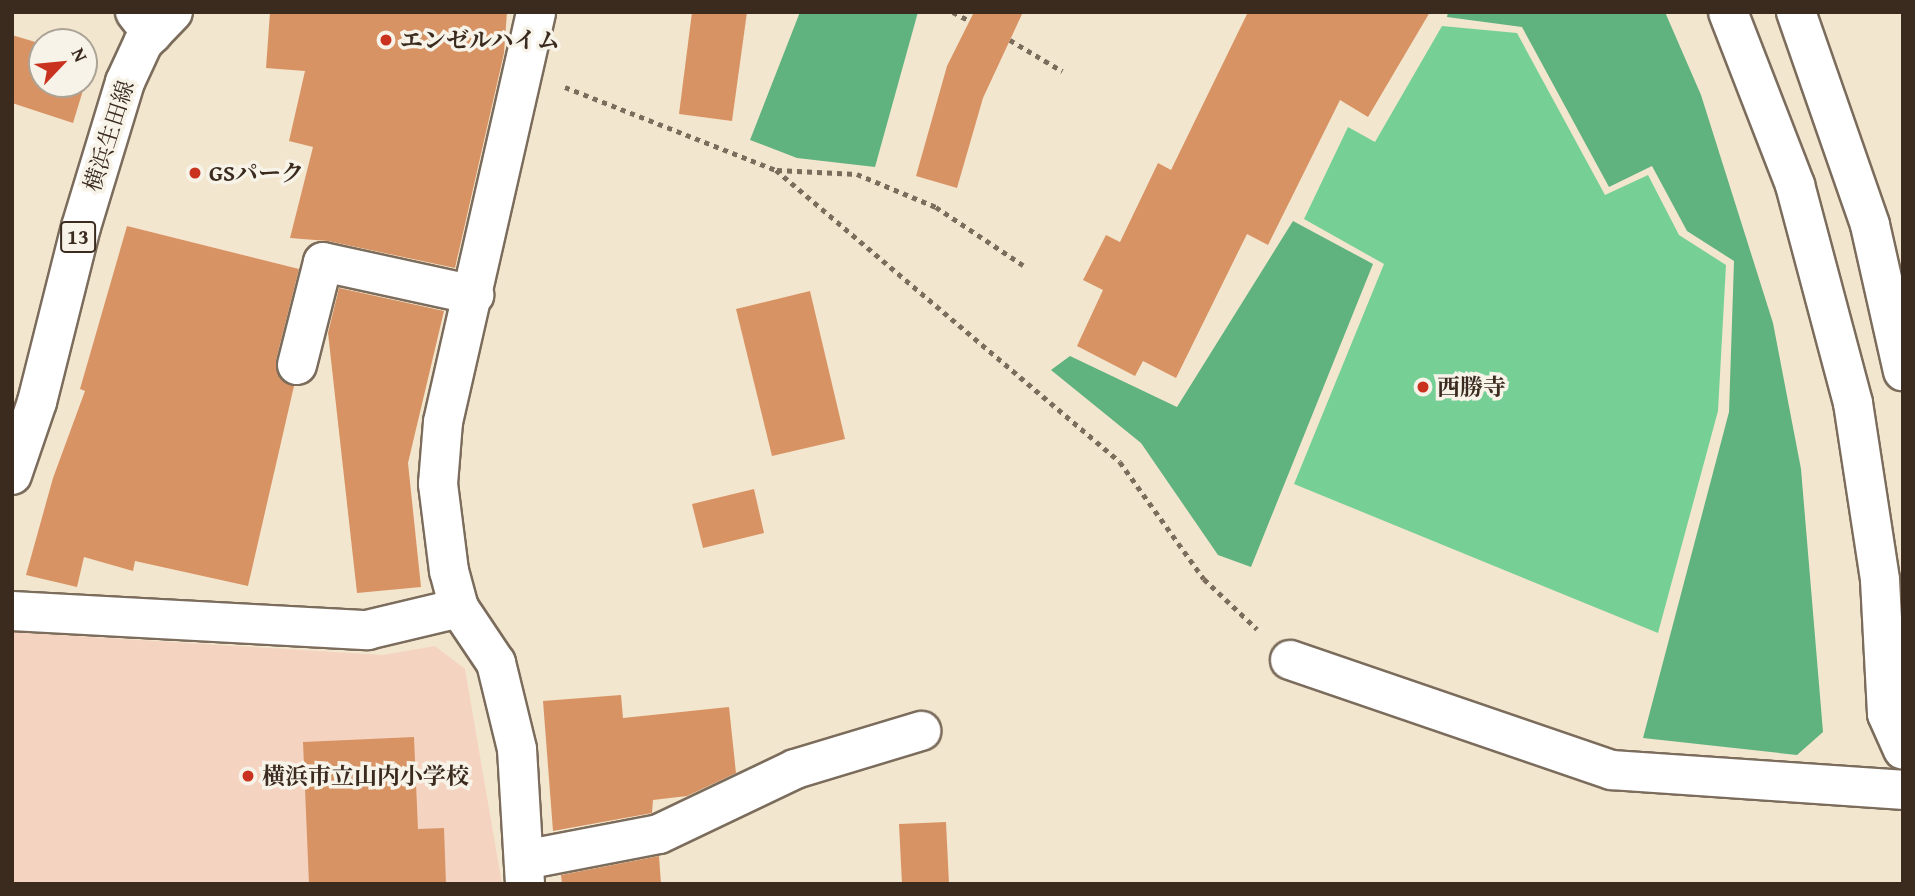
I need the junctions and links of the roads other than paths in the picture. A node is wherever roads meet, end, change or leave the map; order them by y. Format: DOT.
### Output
graph roads {
  1 [pos="536,12"];
  2 [pos="1728,12"];
  3 [pos="1797,12"];
  4 [pos="153,19"];
  5 [pos="474,295"];
  6 [pos="297,365"];
  7 [pos="1903,371"];
  8 [pos="12,475"];
  9 [pos="459,608"];
  10 [pos="12,611"];
  11 [pos="1290,660"];
  12 [pos="921,731"];
  13 [pos="1903,750"];
  14 [pos="1903,790"];
  15 [pos="525,872"];
  1 -- 5 [label="street"];
  2 -- 13 [label="street"];
  3 -- 7 [label="street"];
  4 -- 8 [label="street, 横浜生田線 / 13"];
  5 -- 6 [label="street"];
  5 -- 9 [label="street"];
  9 -- 10 [label="street"];
  9 -- 15 [label="street"];
  11 -- 14 [label="street"];
  12 -- 15 [label="street"];
}
